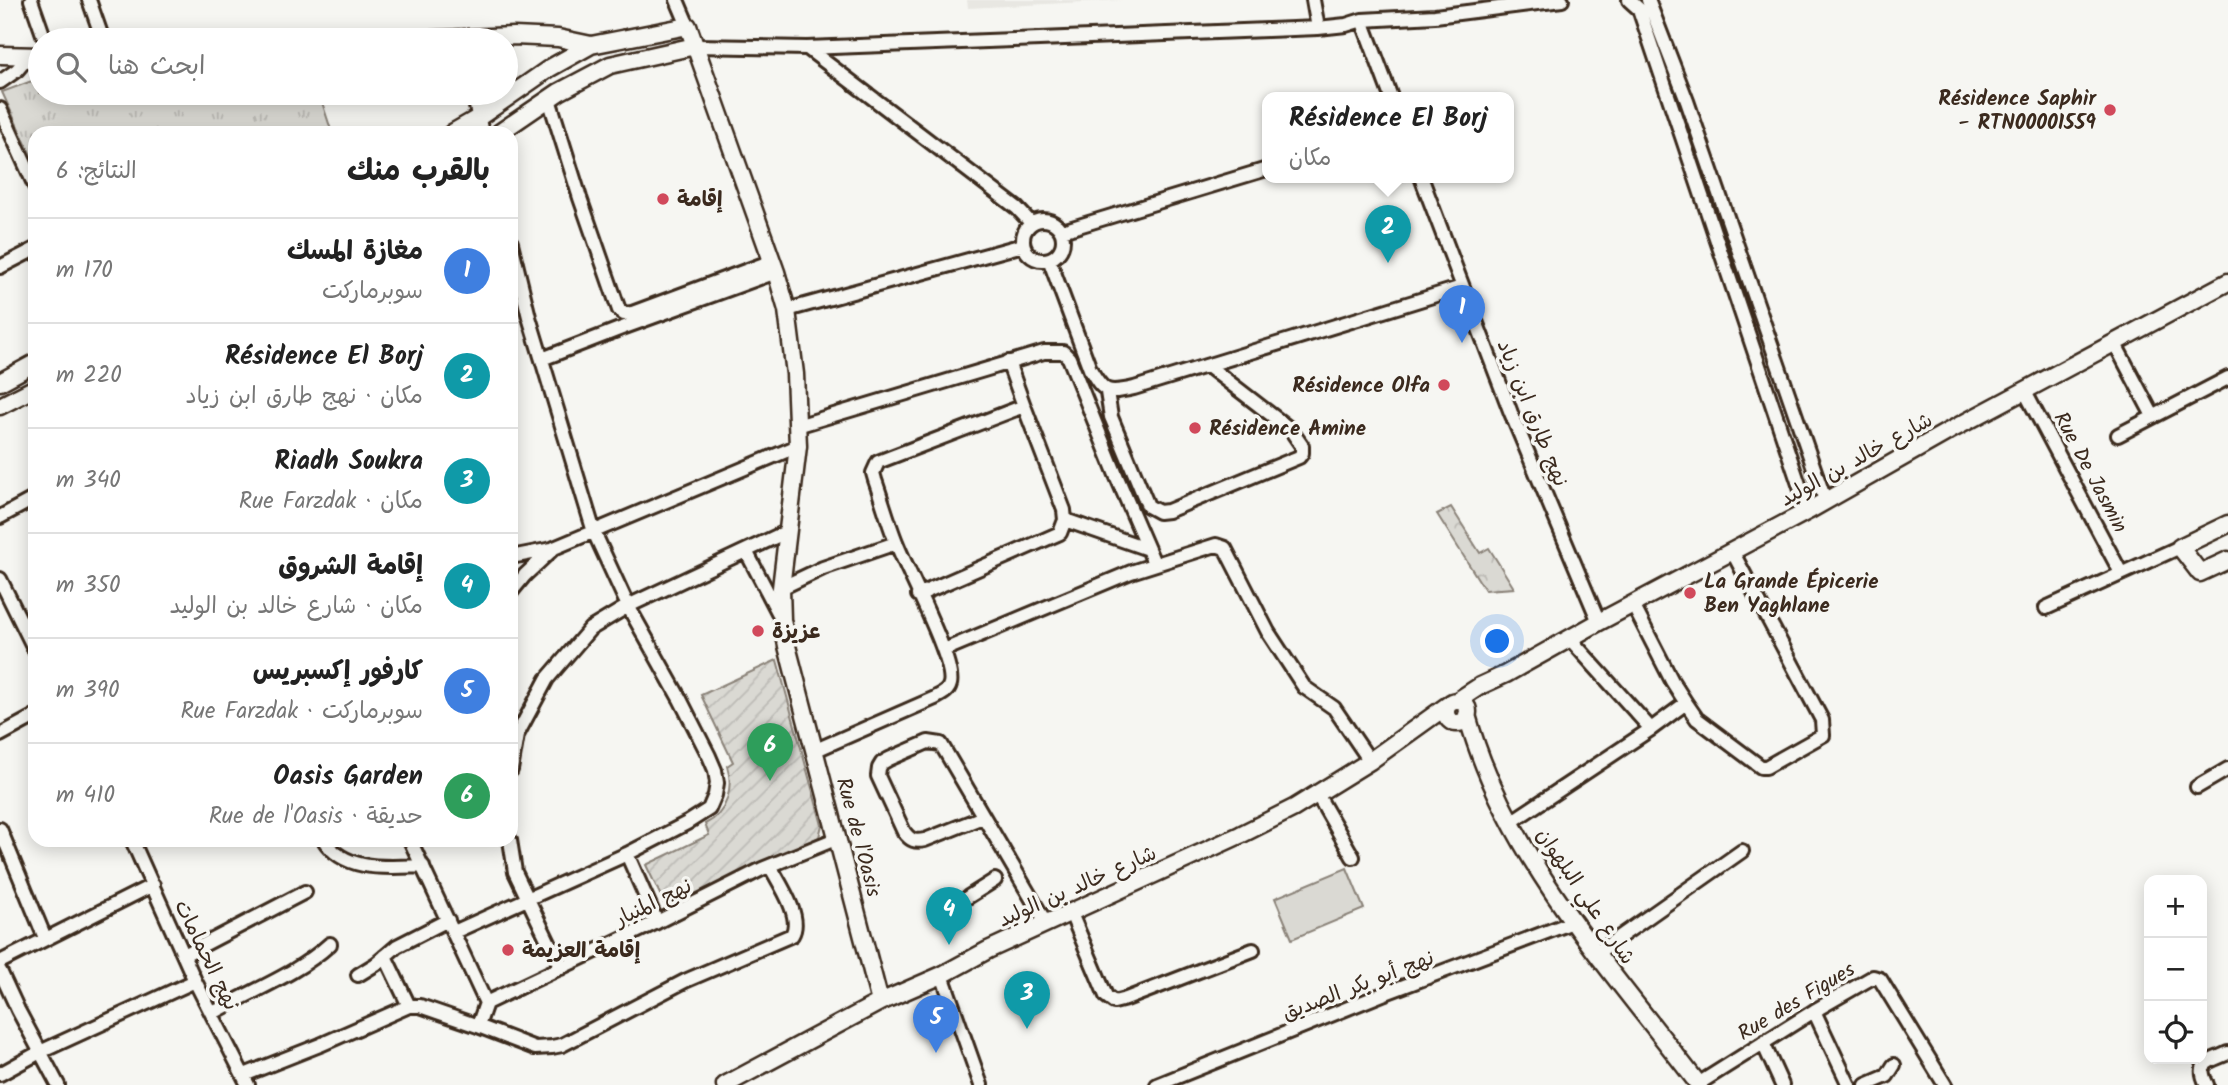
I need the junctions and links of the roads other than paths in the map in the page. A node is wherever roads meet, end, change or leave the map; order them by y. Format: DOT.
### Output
graph roads {
  1 [pos="31,0"];
  2 [pos="89,0"];
  3 [pos="677,0"];
  4 [pos="1313,0"];
  5 [pos="1562,0"];
  6 [pos="1629,0"];
  7 [pos="1648,0"];
  8 [pos="1362,20"];
  9 [pos="688,26"];
  10 [pos="41,28"];
  11 [pos="99,28"];
  12 [pos="1318,28"];
  13 [pos="518,38"];
  14 [pos="591,45"];
  15 [pos="695,46"];
  16 [pos="807,48"];
  17 [pos="0,55"];
  18 [pos="28,56"];
  19 [pos="28,62"];
  20 [pos="0,82"];
  21 [pos="1389,92"];
  22 [pos="518,94"];
  23 [pos="549,99"];
  24 [pos="476,105"];
  25 [pos="505,105"];
  26 [pos="0,109"];
  27 [pos="480,125"];
  28 [pos="509,126"];
  29 [pos="28,171"];
  30 [pos="1262,171"];
  31 [pos="1423,183"];
  32 [pos="1031,223"];
  33 [pos="1062,232"];
  34 [pos="1023,245"];
  35 [pos="28,253"];
  36 [pos="1049,259"];
  37 [pos="774,266"];
  38 [pos="0,267"];
  39 [pos="518,269"];
  40 [pos="2228,282"];
  41 [pos="1462,287"];
  42 [pos="787,310"];
  43 [pos="2114,342"];
  44 [pos="542,359"];
  45 [pos="1008,362"];
  46 [pos="1208,366"];
  47 [pos="28,367"];
  48 [pos="2228,378"];
  49 [pos="0,382"];
  50 [pos="2024,390"];
  51 [pos="28,392"];
  52 [pos="1107,392"];
  53 [pos="0,406"];
  54 [pos="1024,407"];
  55 [pos="2152,416"];
  56 [pos="797,426"];
  57 [pos="2118,435"];
  58 [pos="798,446"];
  59 [pos="1825,500"];
  60 [pos="28,502"];
  61 [pos="1808,511"];
  62 [pos="0,517"];
  63 [pos="1065,520"];
  64 [pos="2228,524"];
  65 [pos="788,531"];
  66 [pos="593,532"];
  67 [pos="896,543"];
  68 [pos="2180,547"];
  69 [pos="554,548"];
  70 [pos="1147,549"];
  71 [pos="746,551"];
  72 [pos="1732,551"];
  73 [pos="518,556"];
  74 [pos="2228,559"];
  75 [pos="1154,563"];
  76 [pos="2121,573"];
  77 [pos="0,579"];
  78 [pos="518,584"];
  79 [pos="781,588"];
  80 [pos="918,595"];
  81 [pos="1633,605"];
  82 [pos="628,606"];
  83 [pos="2046,608"];
  84 [pos="782,620"];
  85 [pos="1599,622"];
  86 [pos="28,636"];
  87 [pos="1570,639"];
  88 [pos="944,650"];
  89 [pos="1686,703"];
  90 [pos="1457,713"];
  91 [pos="28,720"];
  92 [pos="518,727"];
  93 [pos="1651,729"];
  94 [pos="0,735"];
  95 [pos="816,750"];
  96 [pos="1370,761"];
  97 [pos="2228,769"];
  98 [pos="2197,787"];
  99 [pos="1317,794"];
  100 [pos="983,817"];
  101 [pos="1511,822"];
  102 [pos="0,829"];
  103 [pos="838,838"];
  104 [pos="136,847"];
  105 [pos="331,847"];
  106 [pos="414,847"];
  107 [pos="421,847"];
  108 [pos="511,847"];
  109 [pos="1742,851"];
  110 [pos="627,854"];
  111 [pos="1353,857"];
  112 [pos="421,861"];
  113 [pos="770,866"];
  114 [pos="995,880"];
  115 [pos="153,886"];
  116 [pos="306,892"];
  117 [pos="968,897"];
  118 [pos="527,900"];
  119 [pos="1070,911"];
  120 [pos="657,922"];
  121 [pos="1046,922"];
  122 [pos="1573,922"];
  123 [pos="451,926"];
  124 [pos="45,938"];
  125 [pos="330,944"];
  126 [pos="1253,950"];
  127 [pos="1597,953"];
  128 [pos="184,955"];
  129 [pos="385,956"];
  130 [pos="0,962"];
  131 [pos="561,968"];
  132 [pos="0,971"];
  133 [pos="358,975"];
  134 [pos="942,975"];
  135 [pos="195,981"];
  136 [pos="880,1002"];
  137 [pos="485,1003"];
  138 [pos="409,1006"];
  139 [pos="1814,1011"];
  140 [pos="213,1013"];
  141 [pos="478,1026"];
  142 [pos="1763,1043"];
  143 [pos="40,1052"];
  144 [pos="2228,1053"];
  145 [pos="1894,1065"];
  146 [pos="0,1073"];
  147 [pos="246,1080"];
  148 [pos="1698,1084"];
  149 [pos="58,1085"];
  150 [pos="725,1085"];
  151 [pos="981,1085"];
  152 [pos="1157,1085"];
  153 [pos="1782,1085"];
  154 [pos="1849,1085"];
  155 [pos="1866,1085"];
  156 [pos="1945,1085"];
  157 [pos="2207,1085"];
  1 -- 10 [label="street"];
  2 -- 11 [label="street"];
  3 -- 9 [label="street"];
  4 -- 12 [label="street"];
  5 -- 8 [label="street"];
  6 -- 61 [label="street"];
  7 -- 59 [label="street"];
  8 -- 12 [label="street"];
  8 -- 21 [label="street"];
  9 -- 14 [label="street"];
  9 -- 15 [label="street, Rue de l'Oasis"];
  12 -- 16 [label="street"];
  13 -- 14 [label="street"];
  14 -- 22 [label="street"];
  15 -- 16 [label="street"];
  15 -- 23 [label="street"];
  15 -- 37 [label="street, Rue de l'Oasis"];
  16 -- 32 [label="street"];
  17 -- 18 [label="street"];
  19 -- 20 [label="street"];
  23 -- 28 [label="street"];
  23 -- 37 [label="street"];
  24 -- 27 [label="street"];
  25 -- 27 [label="street"];
  26 -- 29 [label="street"];
  30 -- 33 [label="street"];
  31 -- 41 [label="street, نهج طارق ابن زياد"];
  32 -- 33 [label="street"];
  32 -- 34 [label="street"];
  33 -- 36 [label="street"];
  34 -- 36 [label="street"];
  34 -- 42 [label="street"];
  35 -- 38 [label="street"];
  36 -- 52 [label="street"];
  37 -- 42 [label="street, Rue de l'Oasis"];
  37 -- 44 [label="street"];
  39 -- 44 [label="street"];
  40 -- 43 [label="street, شارع خالد بن الوليد"];
  41 -- 46 [label="street"];
  41 -- 85 [label="street, نهج طارق ابن زياد"];
  42 -- 56 [label="street, Rue de l'Oasis"];
  43 -- 50 [label="street, شارع خالد بن الوليد"];
  43 -- 55 [label="street"];
  44 -- 66 [label="street"];
  45 -- 54 [label="street"];
  45 -- 56 [label="street"];
  45 -- 70 [label="street"];
  46 -- 52 [label="street"];
  46 -- 52 [label="street"];
  47 -- 49 [label="street"];
  48 -- 55 [label="street"];
  50 -- 59 [label="street, شارع خالد بن الوليد"];
  50 -- 76 [label="street, Rue De Jasmin"];
  51 -- 53 [label="street"];
  54 -- 63 [label="street"];
  54 -- 67 [label="street"];
  55 -- 57 [label="street"];
  56 -- 58 [label="street, Rue de l'Oasis"];
  58 -- 65 [label="street, Rue de l'Oasis"];
  58 -- 66 [label="street"];
  59 -- 61 [label="street, شارع خالد بن الوليد"];
  60 -- 62 [label="street"];
  61 -- 72 [label="street, شارع خالد بن الوليد"];
  63 -- 70 [label="street"];
  63 -- 80 [label="street"];
  64 -- 68 [label="street"];
  65 -- 71 [label="street"];
  65 -- 79 [label="street, Rue de l'Oasis"];
  66 -- 69 [label="street"];
  66 -- 82 [label="street"];
  67 -- 79 [label="street"];
  67 -- 80 [label="street"];
  68 -- 74 [label="street"];
  68 -- 76 [label="street"];
  69 -- 73 [label="street"];
  69 -- 78 [label="street"];
  70 -- 75 [label="street"];
  71 -- 82 [label="street"];
  71 -- 84 [label="street"];
  72 -- 81 [label="street, شارع خالد بن الوليد"];
  72 -- 89 [label="street"];
  75 -- 88 [label="street"];
  75 -- 96 [label="street"];
  76 -- 83 [label="street"];
  77 -- 86 [label="street"];
  79 -- 84 [label="street, Rue de l'Oasis"];
  80 -- 88 [label="street"];
  81 -- 85 [label="street, شارع خالد بن الوليد"];
  81 -- 89 [label="street"];
  82 -- 92 [label="street"];
  82 -- 110 [label="street"];
  84 -- 95 [label="street, Rue de l'Oasis"];
  85 -- 87 [label="street, شارع خالد بن الوليد"];
  87 -- 90 [label="street, شارع خالد بن الوليد"];
  87 -- 93 [label="street"];
  88 -- 95 [label="street"];
  89 -- 93 [label="street"];
  90 -- 96 [label="street, شارع خالد بن الوليد"];
  90 -- 101 [label="street, شارع علي البلهوان"];
  91 -- 94 [label="street"];
  93 -- 101 [label="street"];
  95 -- 103 [label="street, Rue de l'Oasis"];
  96 -- 99 [label="street, شارع خالد بن الوليد"];
  97 -- 98 [label="street"];
  99 -- 111 [label="street"];
  99 -- 119 [label="street, شارع خالد بن الوليد"];
  100 -- 100 [label="street"];
  100 -- 121 [label="street"];
  101 -- 122 [label="street, شارع علي البلهوان"];
  102 -- 124 [label="street"];
  103 -- 113 [label="street, نهج المنيار"];
  103 -- 136 [label="street, Rue de l'Oasis"];
  104 -- 115 [label="street, نهج الحمامات"];
  105 -- 112 [label="street"];
  106 -- 112 [label="street"];
  107 -- 112 [label="street"];
  108 -- 118 [label="street"];
  109 -- 127 [label="street"];
  110 -- 118 [label="street"];
  110 -- 120 [label="street"];
  112 -- 123 [label="street"];
  113 -- 120 [label="street, نهج المنيار"];
  113 -- 141 [label="street"];
  114 -- 117 [label="street"];
  115 -- 124 [label="street"];
  115 -- 128 [label="street, نهج الحمامات"];
  116 -- 128 [label="street"];
  118 -- 123 [label="street"];
  118 -- 131 [label="street"];
  119 -- 121 [label="street, شارع خالد بن الوليد"];
  119 -- 126 [label="street"];
  120 -- 131 [label="street, نهج المنيار"];
  121 -- 134 [label="street, شارع خالد بن الوليد"];
  122 -- 127 [label="street, شارع علي البلهوان"];
  122 -- 152 [label="street, نهج أبو بكر الصديق"];
  123 -- 129 [label="street"];
  123 -- 137 [label="street"];
  124 -- 130 [label="street"];
  125 -- 140 [label="street"];
  127 -- 148 [label="street, شارع علي البلهوان"];
  128 -- 135 [label="street, نهج الحمامات"];
  129 -- 133 [label="street"];
  129 -- 138 [label="street"];
  131 -- 137 [label="street, نهج المنيار"];
  132 -- 143 [label="street"];
  134 -- 136 [label="street, شارع خالد بن الوليد"];
  134 -- 151 [label="street"];
  135 -- 140 [label="street, نهج الحمامات"];
  135 -- 143 [label="street"];
  136 -- 150 [label="street, شارع خالد بن الوليد"];
  137 -- 141 [label="street"];
  138 -- 141 [label="street"];
  138 -- 147 [label="street"];
  139 -- 142 [label="street, Rue des Figues"];
  139 -- 154 [label="street"];
  139 -- 156 [label="street, Rue des Figues"];
  140 -- 147 [label="street, نهج الحمامات"];
  142 -- 148 [label="street, Rue des Figues"];
  142 -- 153 [label="street"];
  143 -- 146 [label="street"];
  143 -- 149 [label="street"];
  144 -- 157 [label="street"];
  145 -- 155 [label="street"];
}
